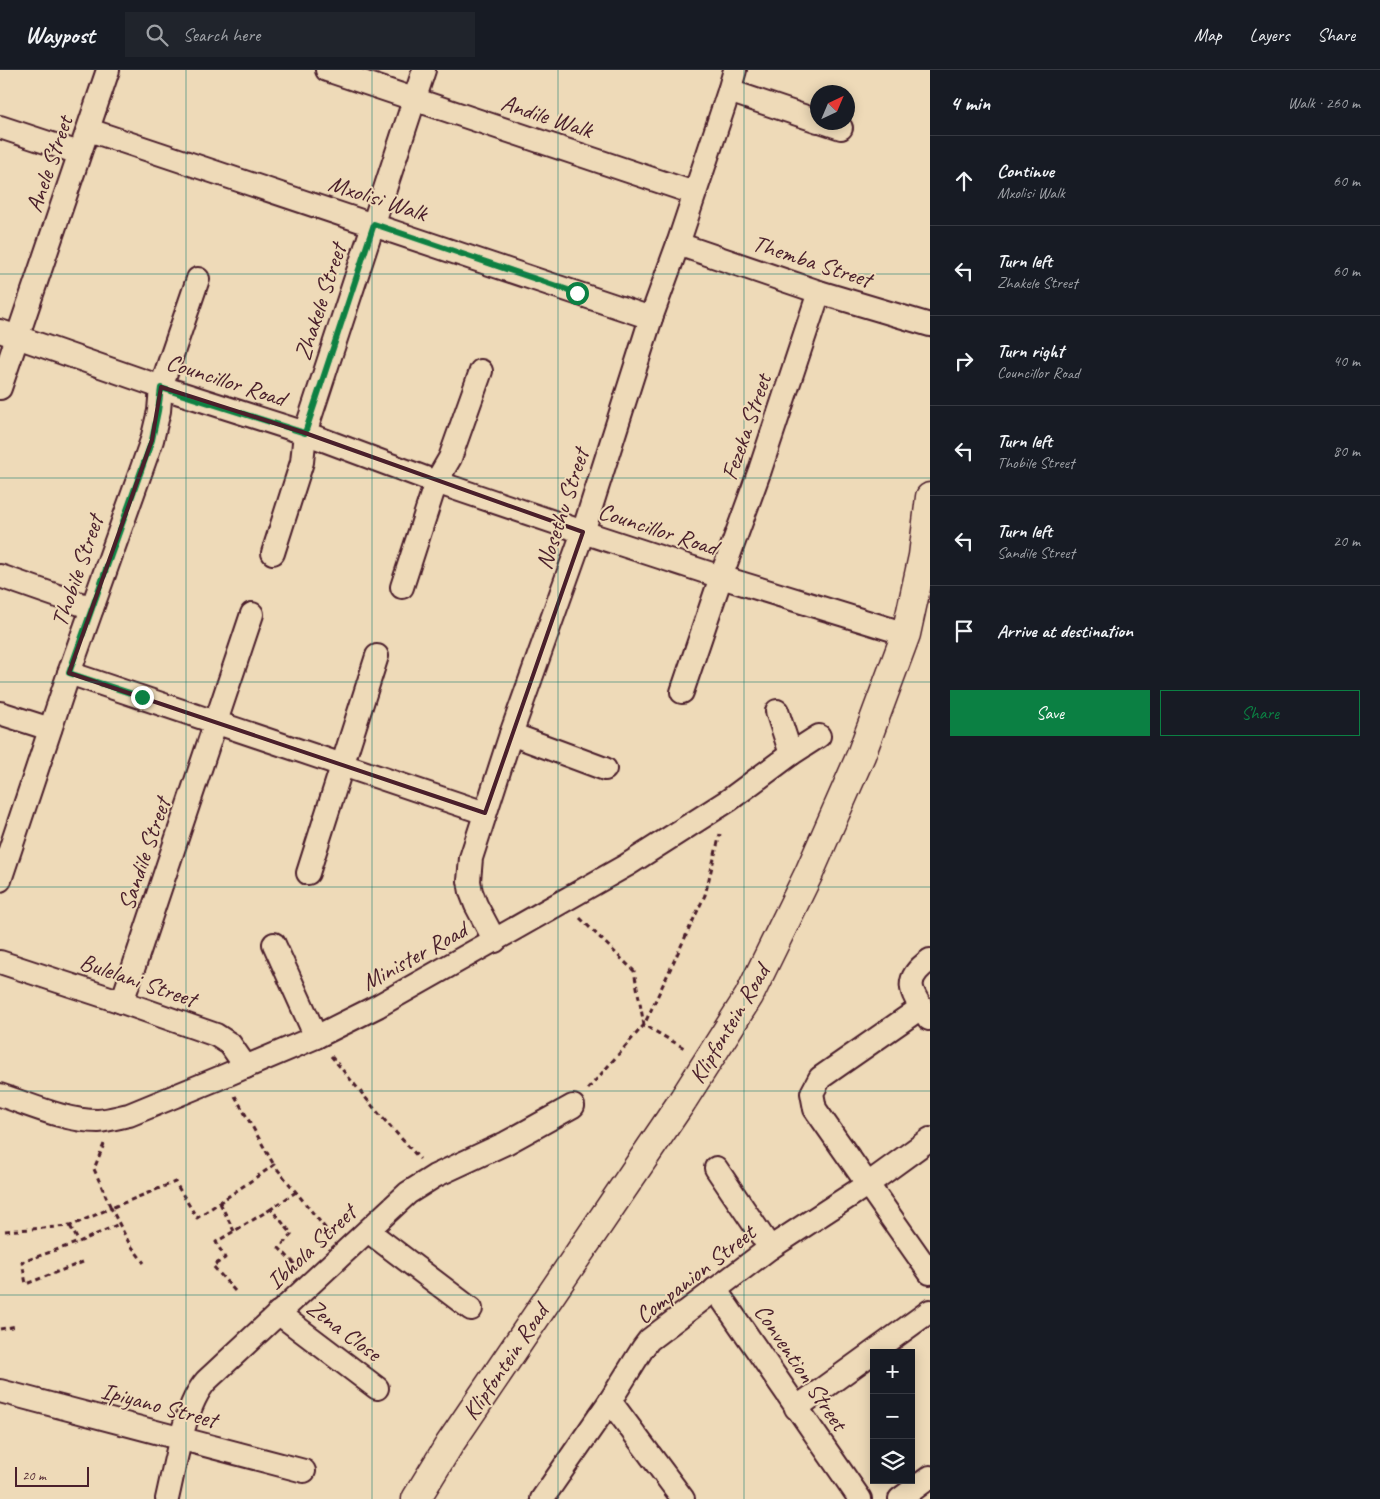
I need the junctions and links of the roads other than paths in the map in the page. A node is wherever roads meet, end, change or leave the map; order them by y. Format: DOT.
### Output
graph roads {
  1 [pos="108,70"];
  2 [pos="327,70"];
  3 [pos="424,70"];
  4 [pos="732,81"];
  5 [pos="414,99"];
  6 [pos="810,117"];
  7 [pos="0,127"];
  8 [pos="88,130"];
  9 [pos="80,154"];
  10 [pos="694,193"];
  11 [pos="374,224"];
  12 [pos="678,244"];
  13 [pos="198,279"];
  14 [pos="819,292"];
  15 [pos="650,318"];
  16 [pos="930,325"];
  17 [pos="9,334"];
  18 [pos="482,371"];
  19 [pos="0,388"];
  20 [pos="161,388"];
  21 [pos="305,433"];
  22 [pos="436,482"];
  23 [pos="930,497"];
  24 [pos="583,532"];
  25 [pos="273,553"];
  26 [pos="0,576"];
  27 [pos="721,577"];
  28 [pos="402,587"];
  29 [pos="92,608"];
  30 [pos="252,614"];
  31 [pos="906,634"];
  32 [pos="378,656"];
  33 [pos="69,673"];
  34 [pos="682,692"];
  35 [pos="777,711"];
  36 [pos="0,713"];
  37 [pos="216,722"];
  38 [pos="50,729"];
  39 [pos="511,734"];
  40 [pos="820,736"];
  41 [pos="791,754"];
  42 [pos="342,765"];
  43 [pos="605,769"];
  44 [pos="485,814"];
  45 [pos="4,856"];
  46 [pos="308,873"];
  47 [pos="0,880"];
  48 [pos="495,941"];
  49 [pos="274,944"];
  50 [pos="930,960"];
  51 [pos="0,962"];
  52 [pos="122,1002"];
  53 [pos="926,1013"];
  54 [pos="316,1037"];
  55 [pos="246,1067"];
  56 [pos="0,1095"];
  57 [pos="573,1106"];
  58 [pos="930,1139"];
  59 [pos="716,1168"];
  60 [pos="868,1184"];
  61 [pos="368,1230"];
  62 [pos="770,1248"];
  63 [pos="930,1272"];
  64 [pos="715,1289"];
  65 [pos="471,1310"];
  66 [pos="930,1312"];
  67 [pos="278,1313"];
  68 [pos="377,1388"];
  69 [pos="0,1390"];
  70 [pos="610,1401"];
  71 [pos="796,1408"];
  72 [pos="181,1438"];
  73 [pos="304,1471"];
  74 [pos="930,1477"];
  75 [pos="167,1499"];
  76 [pos="416,1499"];
  77 [pos="542,1499"];
  78 [pos="683,1499"];
  79 [pos="860,1499"];
  80 [pos="900,1499"];
  1 -- 8 [label="street, Anele Street"];
  2 -- 5 [label="street, Andile Walk"];
  3 -- 5 [label="street, Zhakele Street"];
  4 -- 6 [label="street, Nosethu Street"];
  4 -- 10 [label="street, Nosethu Street"];
  5 -- 10 [label="street, Andile Walk"];
  5 -- 11 [label="street, Zhakele Street"];
  7 -- 9 [label="street"];
  8 -- 9 [label="street, Anele Street"];
  8 -- 11 [label="street, Mxolisi Walk"];
  9 -- 17 [label="street, Anele Street"];
  10 -- 12 [label="street, Nosethu Street"];
  11 -- 15 [label="street, Mxolisi Walk"];
  11 -- 21 [label="street, Zhakele Street"];
  12 -- 14 [label="street, Themba Street"];
  12 -- 15 [label="street, Nosethu Street"];
  13 -- 20 [label="street, Thobile Street"];
  14 -- 16 [label="street, Themba Street"];
  14 -- 27 [label="street, Fezeka Street"];
  15 -- 24 [label="street, Nosethu Street"];
  17 -- 19 [label="street, Anele Street"];
  17 -- 20 [label="street, Councillor Road"];
  18 -- 22 [label="street"];
  20 -- 21 [label="street, Councillor Road"];
  20 -- 29 [label="street, Thobile Street"];
  21 -- 22 [label="street, Councillor Road"];
  21 -- 25 [label="street, Zhakele Street"];
  22 -- 24 [label="street, Councillor Road"];
  22 -- 28 [label="street"];
  23 -- 31 [label="street, Klipfontein Road"];
  24 -- 27 [label="street, Councillor Road"];
  24 -- 39 [label="street, Nosethu Street"];
  26 -- 29 [label="street"];
  27 -- 31 [label="street, Councillor Road"];
  27 -- 34 [label="street, Councillor Road"];
  29 -- 33 [label="street, Thobile Street"];
  30 -- 37 [label="street, Sandile Street"];
  31 -- 76 [label="street, Klipfontein Road"];
  32 -- 42 [label="street"];
  33 -- 37 [label="street"];
  33 -- 38 [label="street, Thobile Street"];
  35 -- 41 [label="street"];
  36 -- 38 [label="street"];
  37 -- 42 [label="street"];
  37 -- 52 [label="street, Sandile Street"];
  38 -- 45 [label="street, Thobile Street"];
  39 -- 43 [label="street"];
  39 -- 44 [label="street, Nosethu Street"];
  40 -- 41 [label="street, Minister Road"];
  41 -- 48 [label="street, Minister Road"];
  42 -- 44 [label="street"];
  42 -- 46 [label="street"];
  44 -- 48 [label="street, Nosethu Street"];
  45 -- 47 [label="street, Thobile Street"];
  48 -- 54 [label="street, Minister Road"];
  49 -- 54 [label="street"];
  50 -- 53 [label="street"];
  51 -- 52 [label="street, Bulelani Street"];
  52 -- 55 [label="street, Bulelani Street"];
  53 -- 60 [label="street"];
  54 -- 55 [label="street, Minister Road"];
  55 -- 56 [label="street, Minister Road"];
  57 -- 61 [label="street, Ibhola Street"];
  58 -- 60 [label="street, Companion Street"];
  59 -- 62 [label="street"];
  60 -- 62 [label="street, Companion Street"];
  60 -- 63 [label="street"];
  61 -- 65 [label="street"];
  61 -- 67 [label="street, Ibhola Street"];
  62 -- 64 [label="street, Companion Street"];
  64 -- 70 [label="street, Companion Street"];
  64 -- 71 [label="street, Convention Street"];
  66 -- 71 [label="street"];
  67 -- 68 [label="street, Zena Close"];
  67 -- 72 [label="street, Ibhola Street"];
  69 -- 72 [label="street, Ipiyano Street"];
  70 -- 77 [label="street, Companion Street"];
  70 -- 78 [label="street"];
  71 -- 79 [label="street, Convention Street"];
  72 -- 73 [label="street, Ipiyano Street"];
  72 -- 75 [label="street, Ibhola Street"];
  74 -- 80 [label="street"];
}
